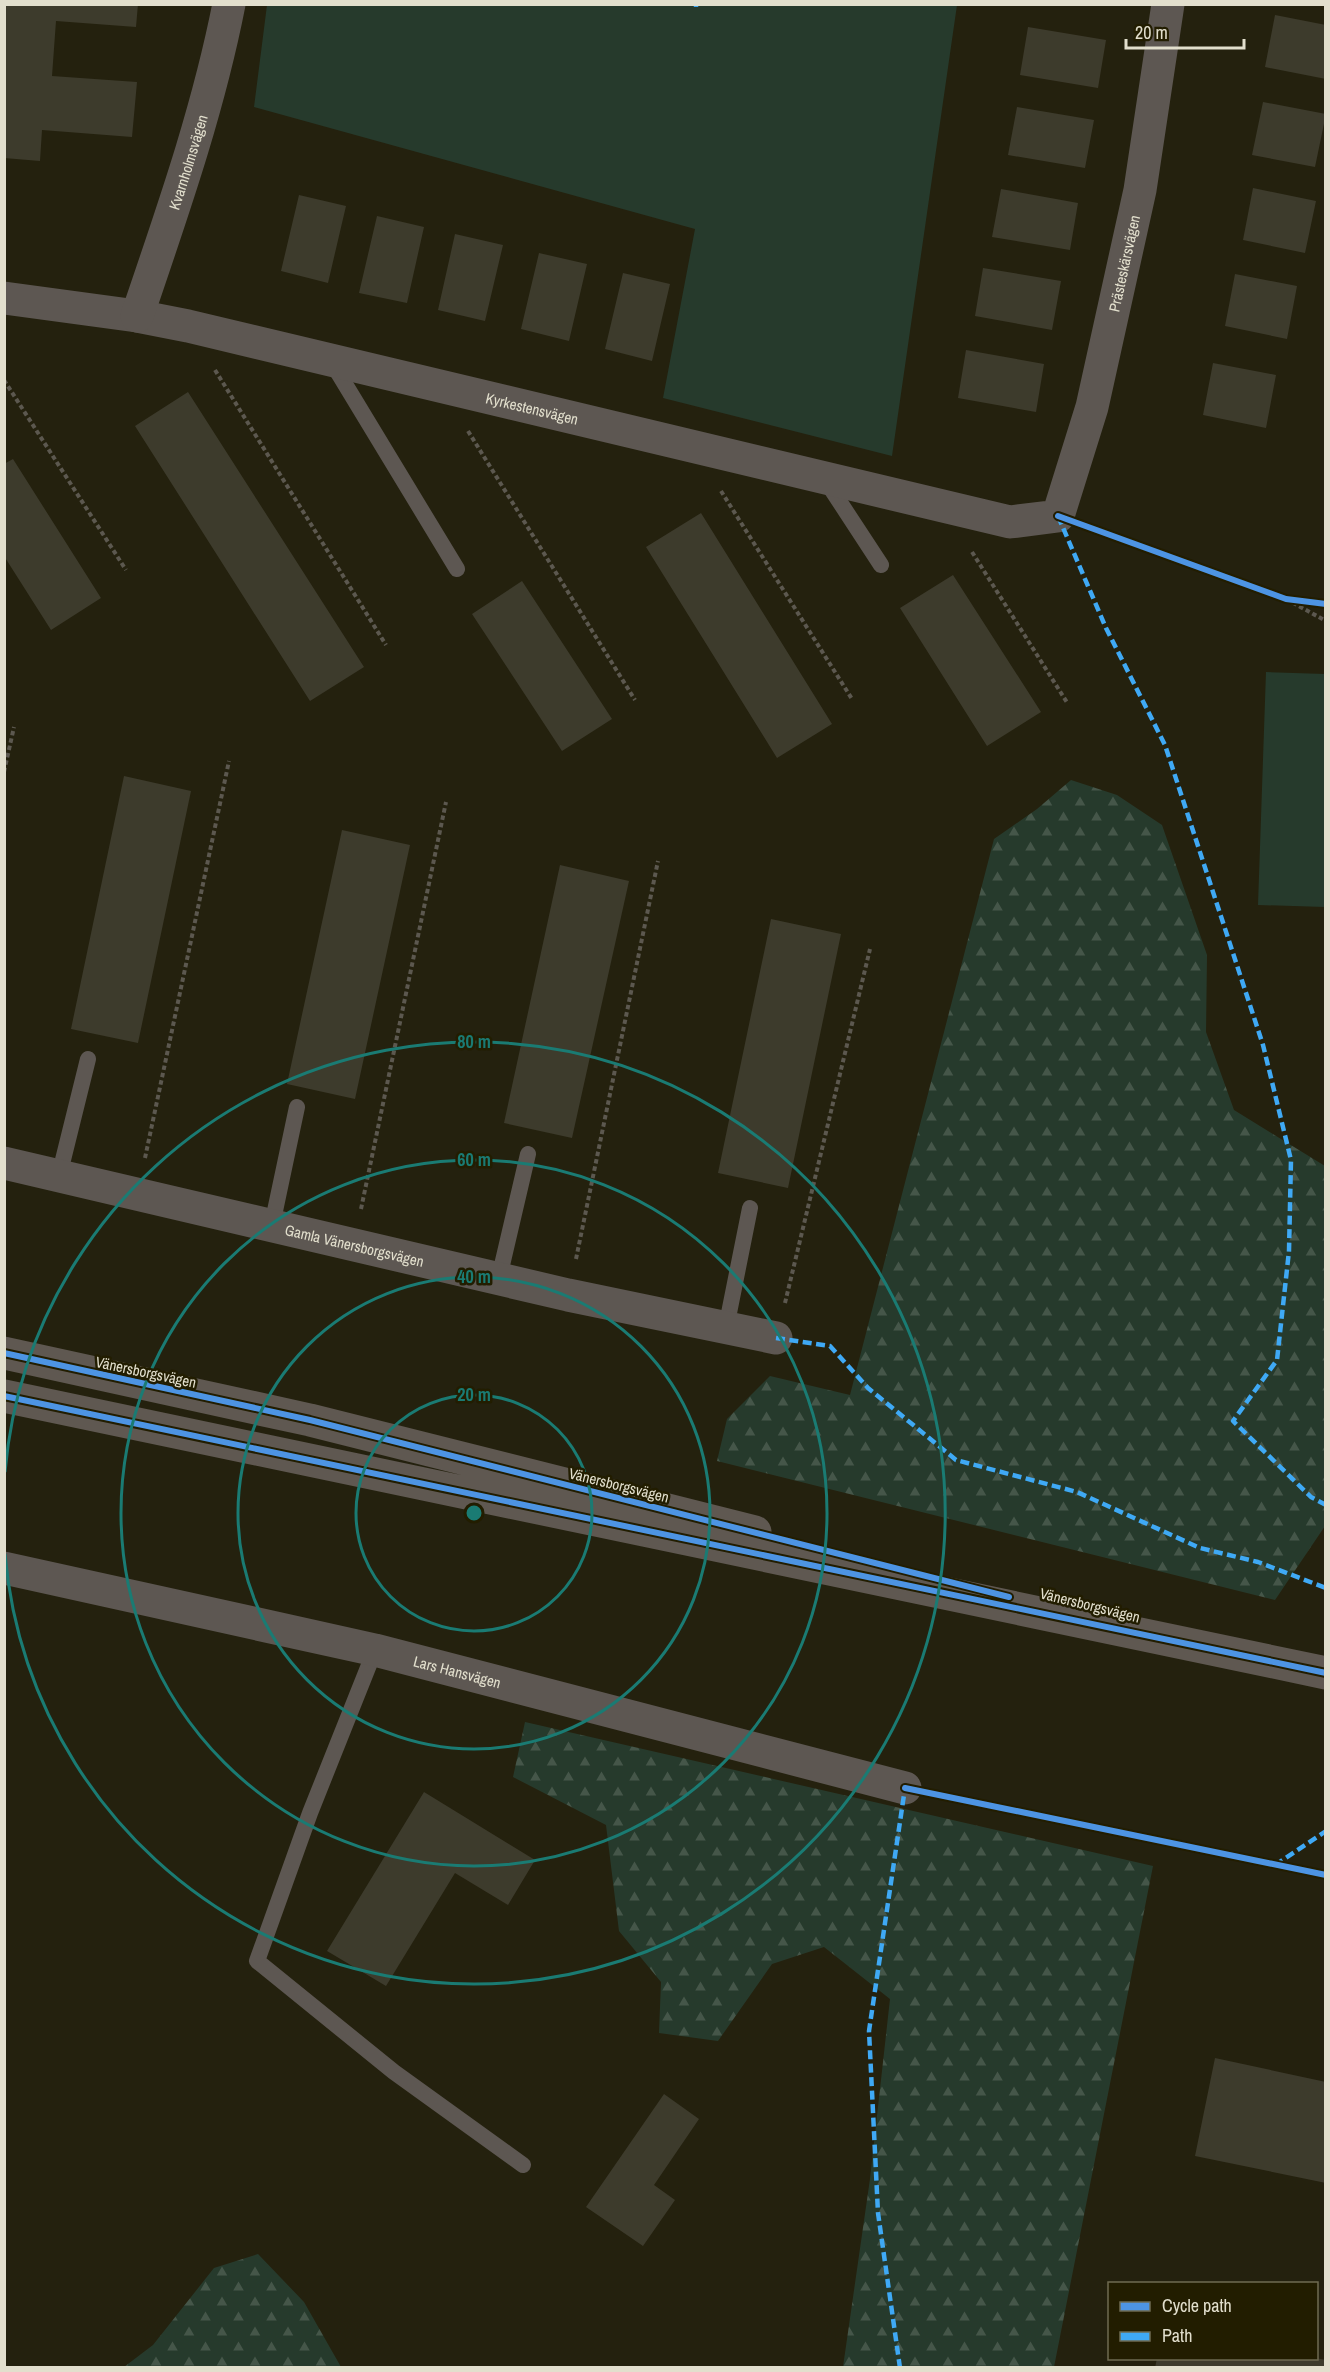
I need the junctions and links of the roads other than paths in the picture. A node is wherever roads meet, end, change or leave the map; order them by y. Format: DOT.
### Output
graph roads {
  1 [pos="229,4"];
  2 [pos="1168,4"];
  3 [pos="4,297"];
  4 [pos="136,316"];
  5 [pos="330,360"];
  6 [pos="824,477"];
  7 [pos="1058,516"];
  8 [pos="881,566"];
  9 [pos="457,569"];
  10 [pos="88,1059"];
  11 [pos="297,1107"];
  12 [pos="528,1154"];
  13 [pos="4,1163"];
  14 [pos="59,1176"];
  15 [pos="750,1208"];
  16 [pos="272,1226"];
  17 [pos="499,1278"];
  18 [pos="726,1328"];
  19 [pos="776,1338"];
  20 [pos="4,1353"];
  21 [pos="4,1396"];
  22 [pos="4,1568"];
  23 [pos="375,1650"];
  24 [pos="1225,1651"];
  25 [pos="1326,1673"];
  26 [pos="905,1788"];
  27 [pos="523,2165"];
  1 -- 4 [label="street, Kvarnholmsvägen"];
  2 -- 7 [label="street, Prästeskärsvägen"];
  3 -- 4 [label="street, Kyrkestensvägen"];
  4 -- 5 [label="street, Kyrkestensvägen"];
  5 -- 6 [label="street, Kyrkestensvägen"];
  5 -- 9 [label="lane"];
  6 -- 7 [label="street, Kyrkestensvägen"];
  6 -- 8 [label="lane"];
  10 -- 14 [label="lane"];
  11 -- 16 [label="lane"];
  12 -- 17 [label="lane"];
  13 -- 14 [label="street, Gamla Vänersborgsvägen"];
  14 -- 16 [label="street, Gamla Vänersborgsvägen"];
  15 -- 18 [label="lane"];
  16 -- 17 [label="street, Gamla Vänersborgsvägen"];
  17 -- 18 [label="street, Gamla Vänersborgsvägen"];
  18 -- 19 [label="street, Gamla Vänersborgsvägen"];
  20 -- 24 [label="main road, Vänersborgsvägen"];
  21 -- 24 [label="main road, Vänersborgsvägen"];
  22 -- 23 [label="street, Lars Hansvägen"];
  23 -- 26 [label="street, Lars Hansvägen"];
  23 -- 27 [label="lane"];
  24 -- 25 [label="main road, Vänersborgsvägen"];
}
